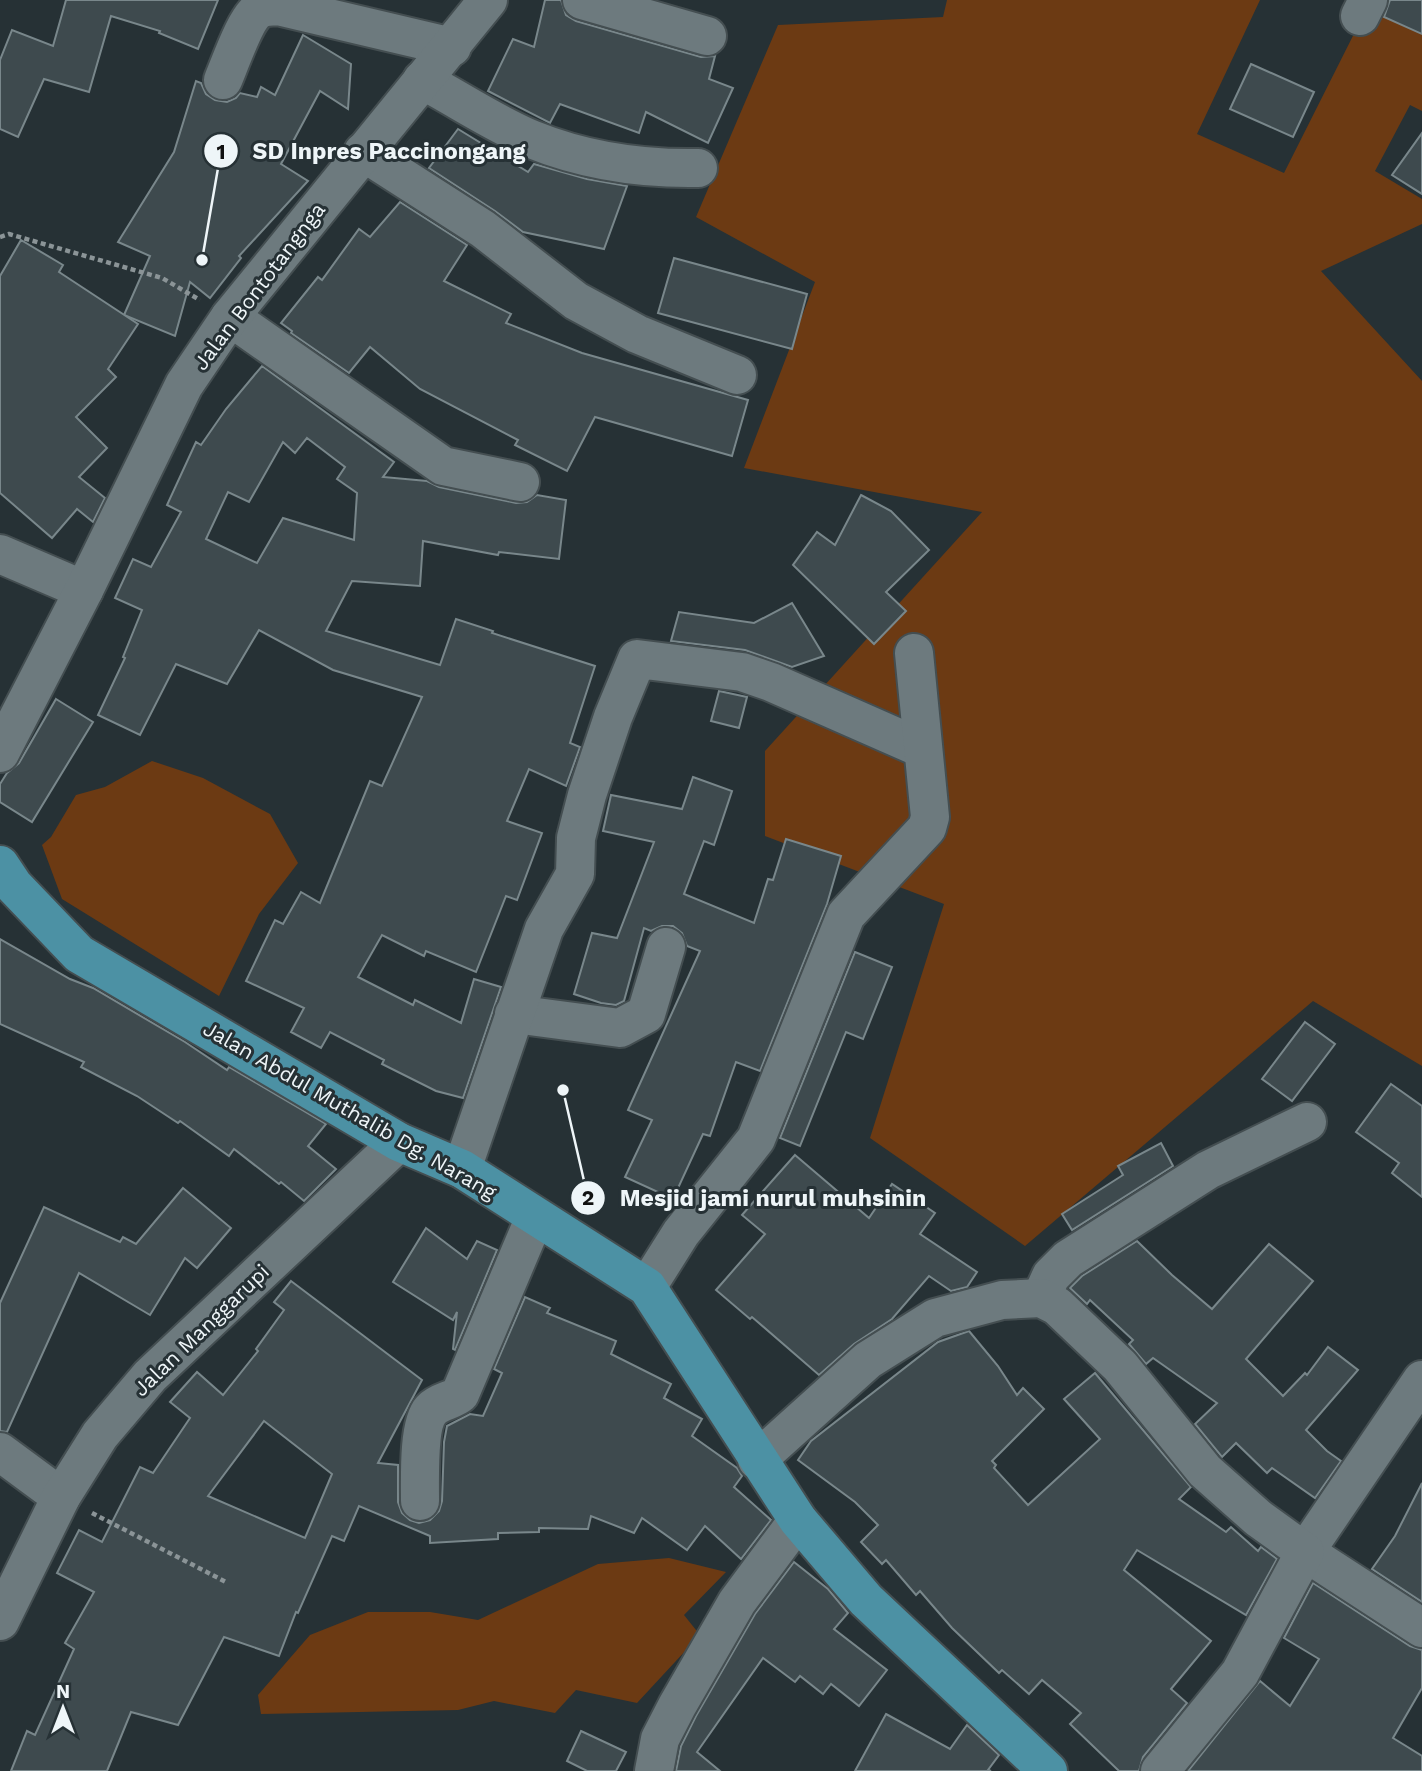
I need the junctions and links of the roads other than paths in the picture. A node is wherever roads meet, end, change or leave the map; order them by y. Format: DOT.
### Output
graph roads {
  1 [pos="488,0"];
  2 [pos="582,0"];
  3 [pos="707,36"];
  4 [pos="452,47"];
  5 [pos="223,80"];
  6 [pos="422,80"];
  7 [pos="363,152"];
  8 [pos="698,168"];
  9 [pos="230,317"];
  10 [pos="737,374"];
  11 [pos="520,482"];
  12 [pos="0,554"];
  13 [pos="84,590"];
  14 [pos="914,653"];
  15 [pos="923,749"];
  16 [pos="0,752"];
  17 [pos="0,865"];
  18 [pos="666,947"];
  19 [pos="514,1014"];
  20 [pos="1307,1122"];
  21 [pos="399,1142"];
  22 [pos="462,1169"];
  23 [pos="535,1217"];
  24 [pos="646,1287"];
  25 [pos="1041,1298"];
  26 [pos="1422,1380"];
  27 [pos="0,1451"];
  28 [pos="757,1460"];
  29 [pos="61,1497"];
  30 [pos="420,1501"];
  31 [pos="798,1520"];
  32 [pos="1305,1552"];
  33 [pos="0,1621"];
  34 [pos="1422,1628"];
  35 [pos="654,1771"];
  36 [pos="1048,1771"];
  37 [pos="1160,1771"];
  1 -- 4 [label="street, Jalan Bontotangnga"];
  2 -- 3 [label="street"];
  4 -- 5 [label="street"];
  4 -- 6 [label="street, Jalan Bontotangnga"];
  6 -- 7 [label="street, Jalan Bontotangnga"];
  6 -- 8 [label="street"];
  7 -- 9 [label="street, Jalan Bontotangnga"];
  7 -- 10 [label="street"];
  9 -- 11 [label="street"];
  9 -- 13 [label="street, Jalan Bontotangnga"];
  12 -- 13 [label="street"];
  13 -- 16 [label="street, Jalan Bontotangnga"];
  14 -- 15 [label="street"];
  15 -- 19 [label="street"];
  15 -- 24 [label="street"];
  17 -- 21 [label="main road, Jalan Abdul Muthalib Dg. Narang"];
  18 -- 19 [label="street"];
  19 -- 22 [label="street"];
  20 -- 25 [label="street"];
  21 -- 22 [label="main road, Jalan Abdul Muthalib Dg. Narang"];
  21 -- 29 [label="street, Jalan Manggarupi"];
  22 -- 23 [label="main road, Jalan Abdul Muthalib Dg. Narang"];
  23 -- 24 [label="main road, Jalan Abdul Muthalib Dg. Narang"];
  23 -- 30 [label="street"];
  24 -- 28 [label="main road, Jalan Abdul Muthalib Dg. Narang"];
  25 -- 28 [label="street"];
  25 -- 32 [label="street"];
  26 -- 32 [label="street"];
  27 -- 29 [label="street"];
  28 -- 31 [label="main road, Jalan Abdul Muthalib Dg. Narang"];
  29 -- 33 [label="street, Jalan Manggarupi"];
  31 -- 35 [label="street"];
  31 -- 36 [label="main road, Jalan Abdul Muthalib Dg. Narang"];
  32 -- 34 [label="street"];
  32 -- 37 [label="street"];
}
